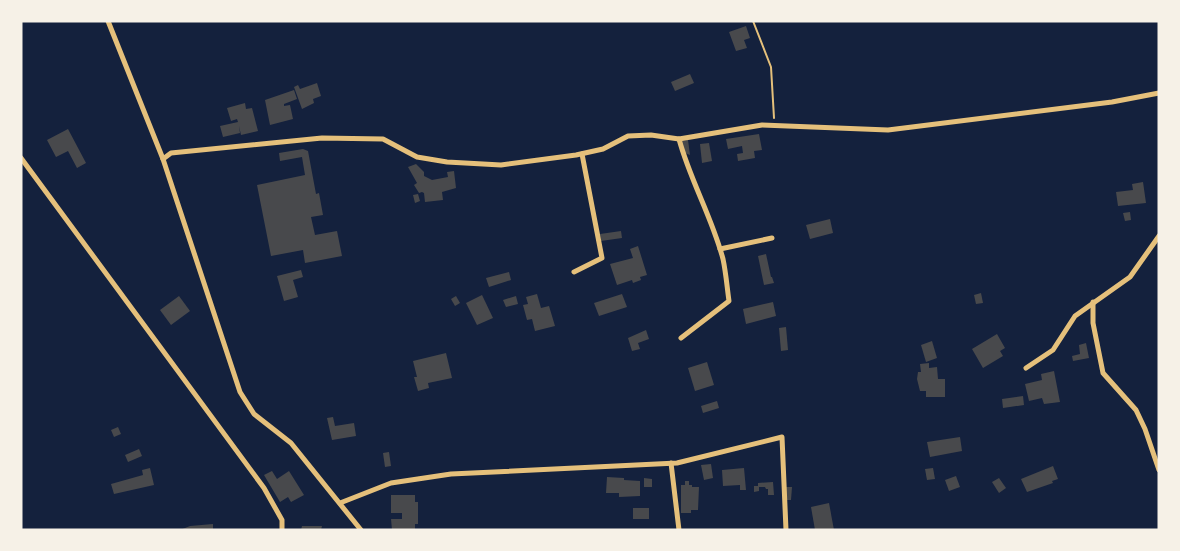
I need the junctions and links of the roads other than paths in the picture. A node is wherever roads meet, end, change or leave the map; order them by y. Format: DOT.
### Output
graph roads {
  1 [pos="109,22"];
  2 [pos="1159,93"];
  3 [pos="679,139"];
  4 [pos="582,154"];
  5 [pos="21,158"];
  6 [pos="163,159"];
  7 [pos="1159,236"];
  8 [pos="772,238"];
  9 [pos="720,249"];
  10 [pos="574,272"];
  11 [pos="1093,302"];
  12 [pos="681,338"];
  13 [pos="1026,368"];
  14 [pos="671,463"];
  15 [pos="1159,470"];
  16 [pos="340,502"];
  17 [pos="282,530"];
  18 [pos="362,530"];
  19 [pos="679,530"];
  20 [pos="786,530"];
  1 -- 6 [label="street"];
  2 -- 3 [label="street"];
  3 -- 4 [label="street"];
  3 -- 9 [label="street"];
  4 -- 6 [label="street"];
  4 -- 10 [label="street"];
  5 -- 17 [label="street"];
  6 -- 16 [label="street"];
  7 -- 11 [label="street"];
  8 -- 9 [label="street"];
  9 -- 12 [label="street"];
  11 -- 13 [label="street"];
  11 -- 15 [label="street"];
  14 -- 16 [label="street"];
  14 -- 19 [label="street"];
  14 -- 20 [label="street"];
  16 -- 18 [label="street"];
}
